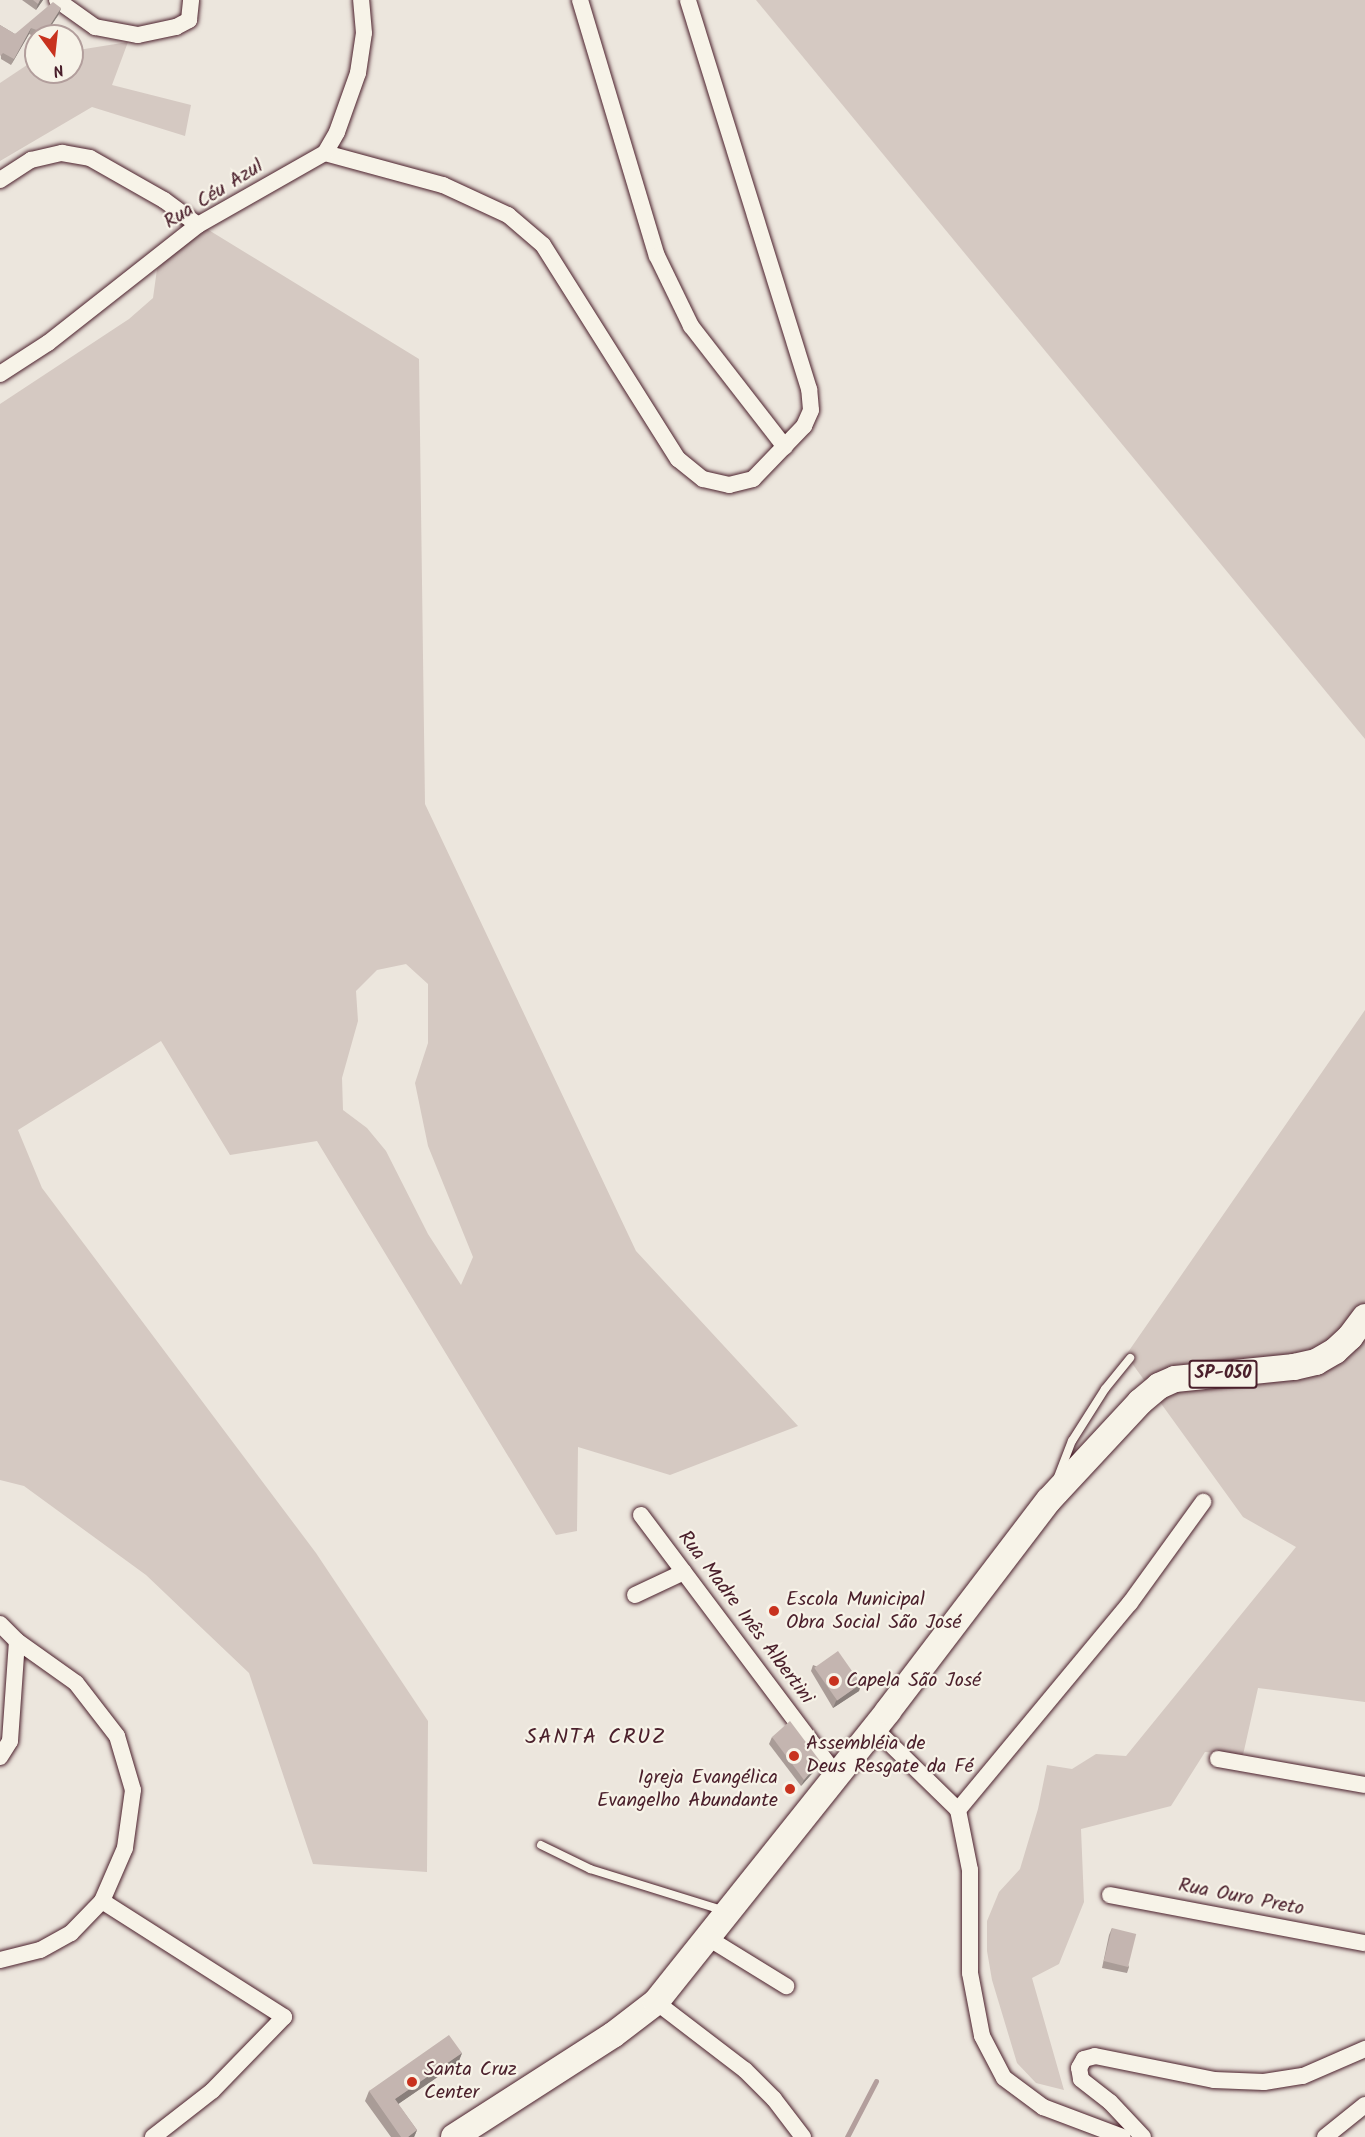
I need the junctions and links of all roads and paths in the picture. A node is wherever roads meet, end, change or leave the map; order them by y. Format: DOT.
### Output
graph roads {
  1 [pos="57,0"];
  2 [pos="191,0"];
  3 [pos="361,0"];
  4 [pos="580,0"];
  5 [pos="688,0"];
  6 [pos="325,153"];
  7 [pos="0,180"];
  8 [pos="198,225"];
  9 [pos="0,374"];
  10 [pos="785,447"];
  11 [pos="1365,1317"];
  12 [pos="1130,1358"];
  13 [pos="1049,1500"];
  14 [pos="1203,1502"];
  15 [pos="641,1515"];
  16 [pos="684,1572"];
  17 [pos="635,1595"];
  18 [pos="0,1624"];
  19 [pos="17,1641"];
  20 [pos="873,1727"];
  21 [pos="0,1757"];
  22 [pos="1218,1759"];
  23 [pos="836,1775"];
  24 [pos="1365,1785"];
  25 [pos="958,1810"];
  26 [pos="541,1845"];
  27 [pos="1110,1895"];
  28 [pos="102,1901"];
  29 [pos="728,1912"];
  30 [pos="708,1938"];
  31 [pos="1365,1943"];
  32 [pos="0,1960"];
  33 [pos="786,1986"];
  34 [pos="656,2002"];
  35 [pos="1365,2049"];
  36 [pos="1365,2105"];
  37 [pos="153,2137"];
  38 [pos="454,2137"];
  39 [pos="803,2137"];
  40 [pos="1123,2137"];
  41 [pos="1143,2137"];
  42 [pos="1325,2137"];
  1 -- 2 [label="street"];
  3 -- 6 [label="street"];
  4 -- 10 [label="street"];
  5 -- 10 [label="street"];
  6 -- 8 [label="street, Rua Céu Azul"];
  6 -- 10 [label="street"];
  7 -- 8 [label="street"];
  8 -- 9 [label="street, Rua Céu Azul"];
  11 -- 13 [label="main road, SP-050"];
  12 -- 13 [label="lane"];
  13 -- 20 [label="main road, SP-050"];
  14 -- 25 [label="street"];
  15 -- 16 [label="street, Rua Madre Inês Albertini"];
  16 -- 17 [label="street"];
  16 -- 23 [label="street, Rua Madre Inês Albertini"];
  18 -- 19 [label="street"];
  19 -- 21 [label="street"];
  19 -- 28 [label="street"];
  20 -- 23 [label="main road, SP-050"];
  20 -- 25 [label="street"];
  22 -- 24 [label="street"];
  23 -- 29 [label="main road, SP-050"];
  25 -- 40 [label="street"];
  26 -- 29 [label="lane"];
  27 -- 31 [label="street, Rua Ouro Preto"];
  28 -- 32 [label="street"];
  28 -- 37 [label="street"];
  29 -- 30 [label="main road, SP-050"];
  30 -- 33 [label="street"];
  30 -- 34 [label="main road, SP-050"];
  34 -- 38 [label="main road, SP-050"];
  34 -- 39 [label="street"];
  35 -- 41 [label="street"];
  36 -- 42 [label="street"];
}
